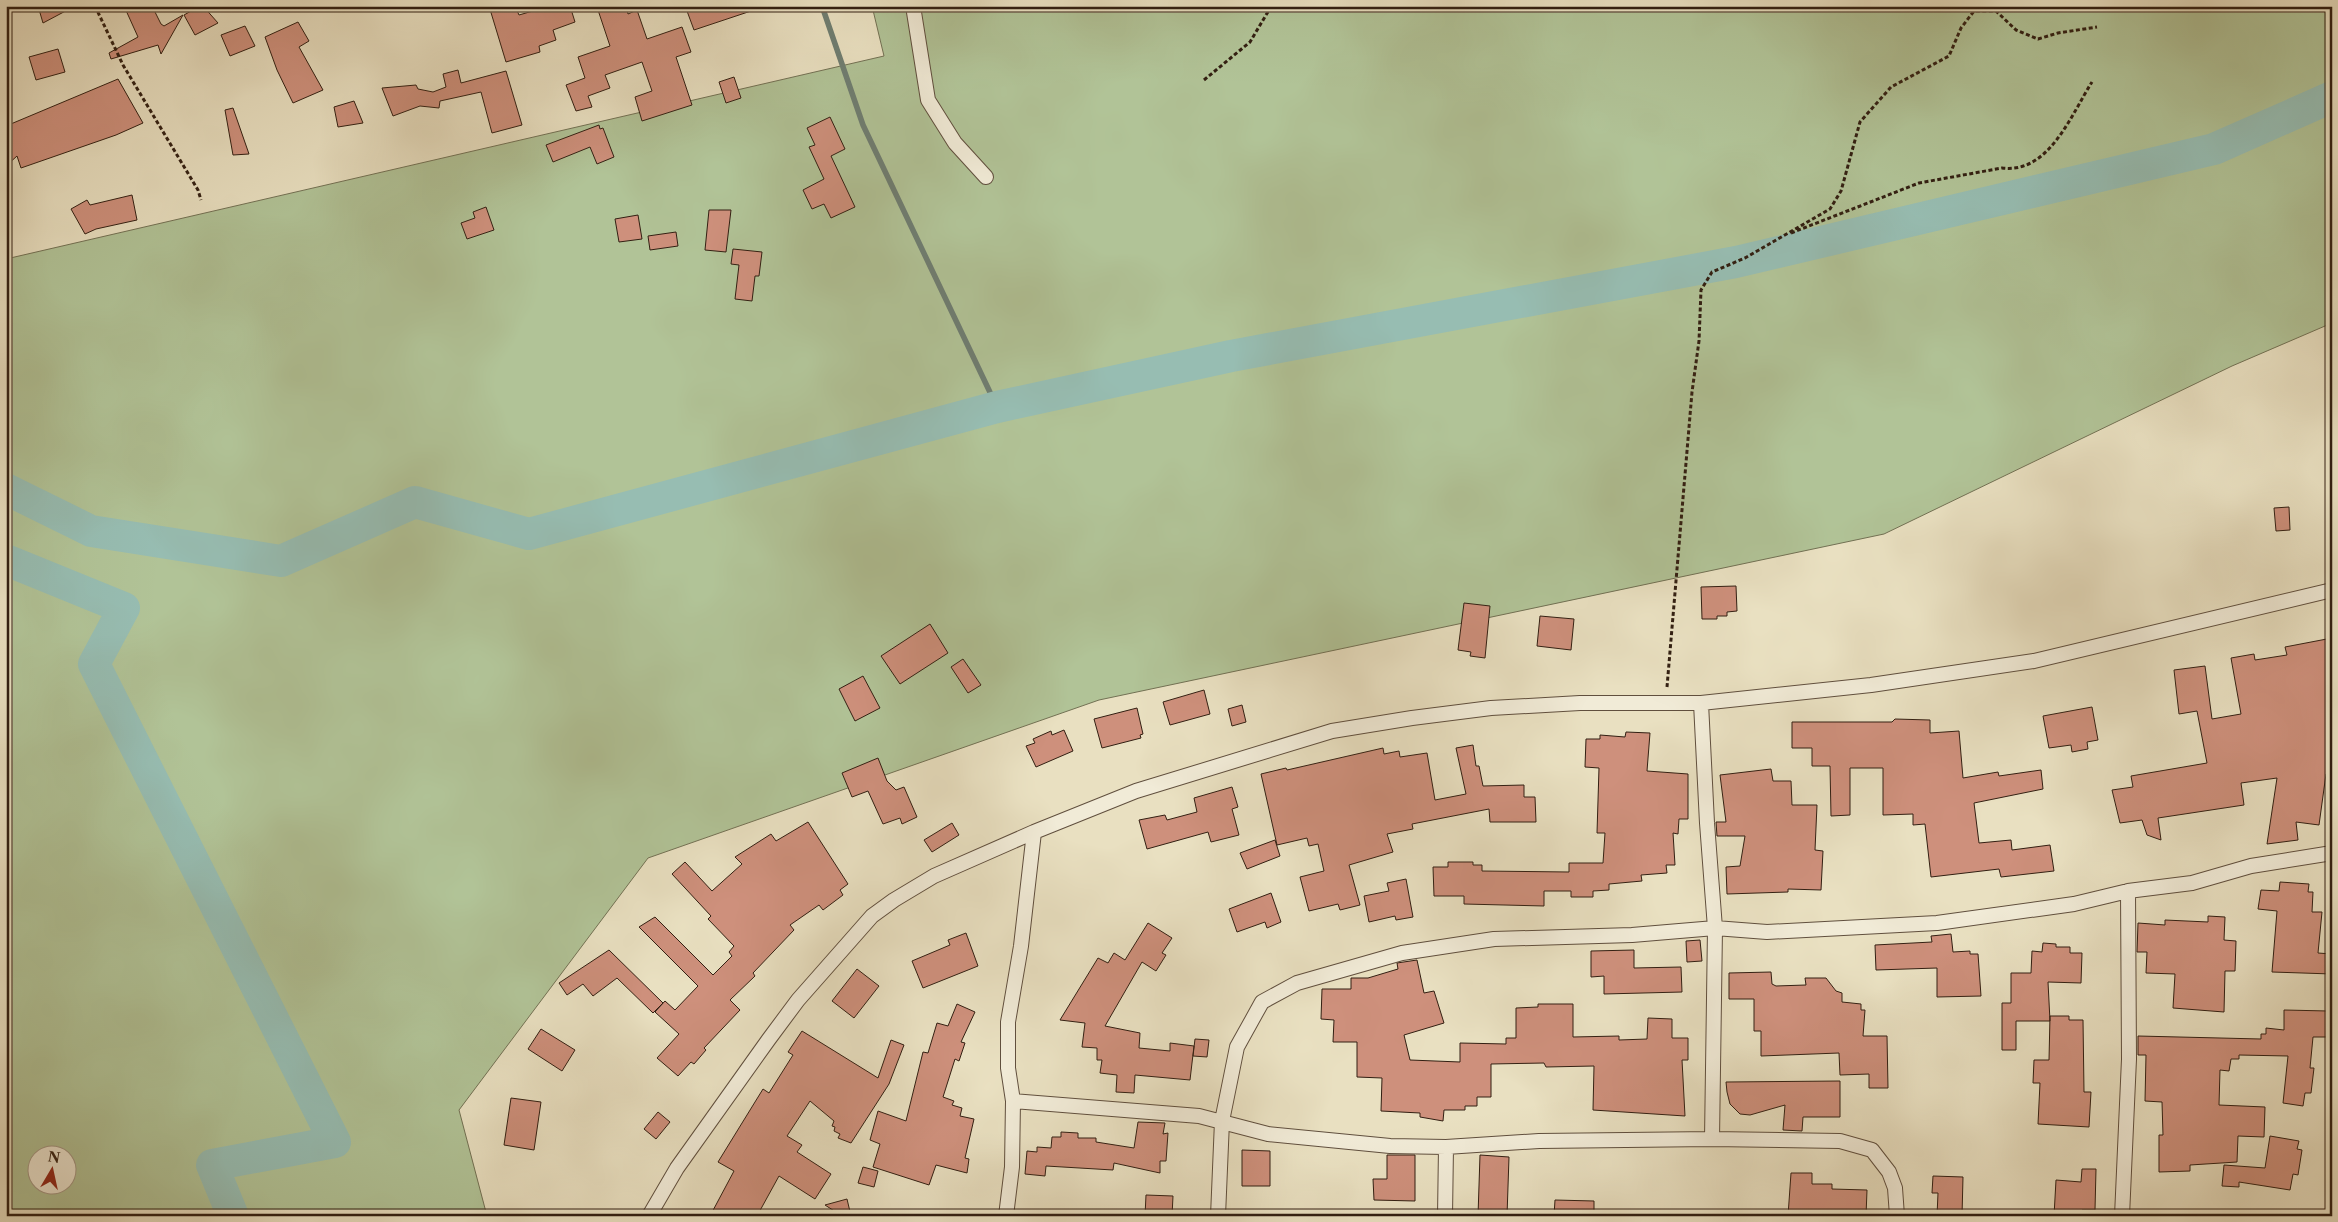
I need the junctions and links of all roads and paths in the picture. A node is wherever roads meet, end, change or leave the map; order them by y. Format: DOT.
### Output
graph roads {
  1 [pos="96,6"];
  2 [pos="912,6"];
  3 [pos="1262,6"];
  4 [pos="1280,6"];
  5 [pos="1269,8"];
  6 [pos="2097,27"];
  7 [pos="1204,80"];
  8 [pos="2092,82"];
  9 [pos="986,177"];
  10 [pos="201,200"];
  11 [pos="1781,237"];
  12 [pos="2332,590"];
  13 [pos="1665,703"];
  14 [pos="1701,703"];
  15 [pos="1034,832"];
  16 [pos="2332,853"];
  17 [pos="2128,891"];
  18 [pos="1715,928"];
  19 [pos="1013,1102"];
  20 [pos="1222,1121"];
  21 [pos="1712,1139"];
  22 [pos="1446,1147"];
  23 [pos="649,1216"];
  24 [pos="1006,1216"];
  25 [pos="1218,1216"];
  26 [pos="1445,1216"];
  27 [pos="1897,1216"];
  28 [pos="2122,1216"];
  1 -- 10 [label="path"];
  2 -- 9 [label="street"];
  3 -- 5 [label="path"];
  4 -- 5 [label="path"];
  5 -- 7 [label="path"];
  6 -- 11 [label="path"];
  8 -- 11 [label="path"];
  11 -- 13 [label="path"];
  12 -- 14 [label="street"];
  13 -- 14 [label="street"];
  13 -- 15 [label="street"];
  14 -- 18 [label="street"];
  15 -- 19 [label="street"];
  15 -- 23 [label="street"];
  16 -- 17 [label="street"];
  17 -- 18 [label="street"];
  17 -- 28 [label="street"];
  18 -- 20 [label="street"];
  18 -- 21 [label="street"];
  19 -- 20 [label="street"];
  19 -- 24 [label="street"];
  20 -- 22 [label="street"];
  20 -- 25 [label="street"];
  21 -- 22 [label="street"];
  21 -- 27 [label="street"];
  22 -- 26 [label="street"];
}
